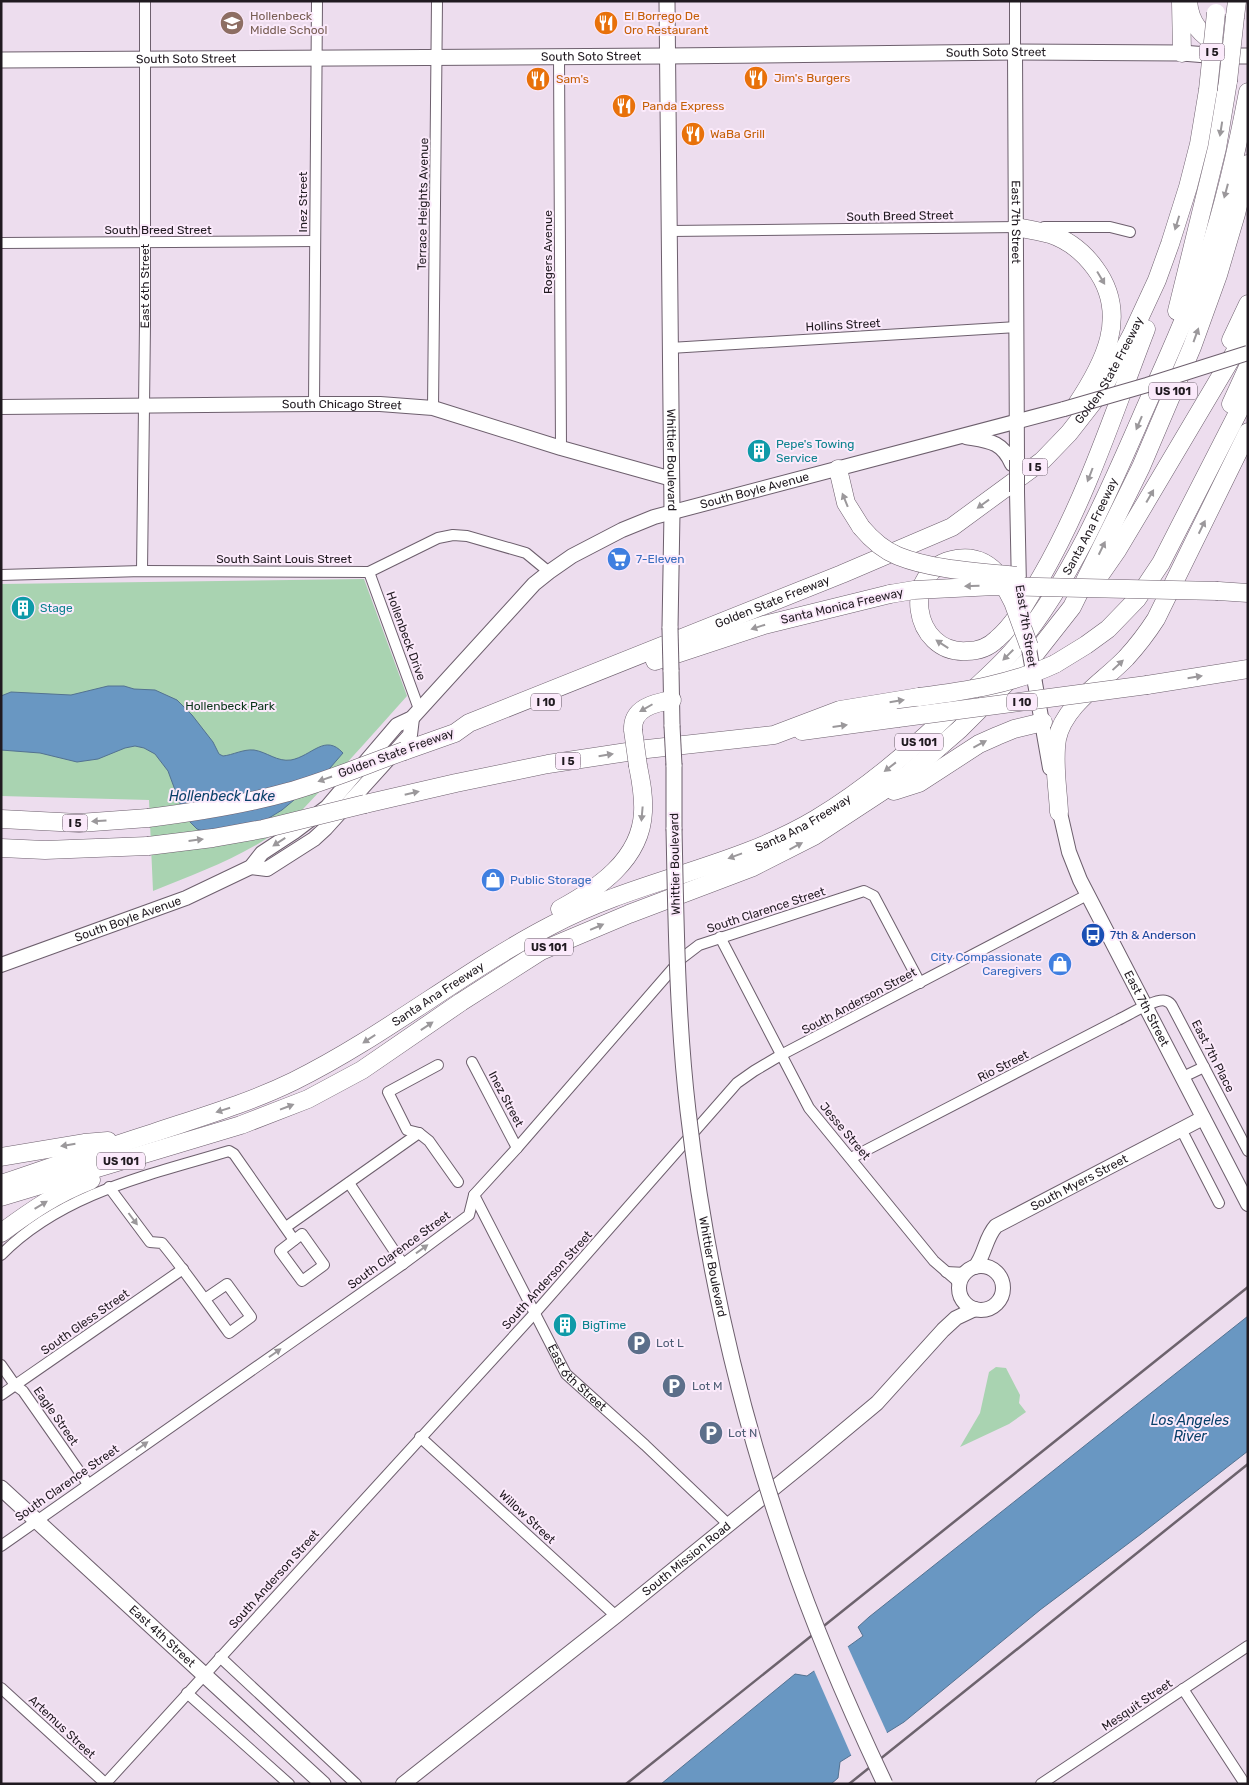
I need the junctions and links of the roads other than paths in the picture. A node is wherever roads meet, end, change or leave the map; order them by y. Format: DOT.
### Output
graph roads {
  1 [pos="145,1"];
  2 [pos="317,1"];
  3 [pos="436,1"];
  4 [pos="667,1"];
  5 [pos="1016,1"];
  6 [pos="1181,1"];
  7 [pos="1188,1"];
  8 [pos="1216,7"];
  9 [pos="1236,7"];
  10 [pos="1248,45"];
  11 [pos="1220,46"];
  12 [pos="1015,52"];
  13 [pos="1182,53"];
  14 [pos="559,56"];
  15 [pos="667,56"];
  16 [pos="1248,56"];
  17 [pos="437,57"];
  18 [pos="316,58"];
  19 [pos="146,59"];
  20 [pos="1,60"];
  21 [pos="1248,92"];
  22 [pos="1248,164"];
  23 [pos="1016,227"];
  24 [pos="670,231"];
  25 [pos="1130,232"];
  26 [pos="315,241"];
  27 [pos="1,243"];
  28 [pos="145,243"];
  29 [pos="1170,244"];
  30 [pos="1248,304"];
  31 [pos="1017,327"];
  32 [pos="1248,330"];
  33 [pos="670,348"];
  34 [pos="1248,353"];
  35 [pos="1165,362"];
  36 [pos="1248,367"];
  37 [pos="1217,381"];
  38 [pos="1248,393"];
  39 [pos="314,404"];
  40 [pos="144,406"];
  41 [pos="1,407"];
  42 [pos="433,408"];
  43 [pos="1018,421"];
  44 [pos="1248,432"];
  45 [pos="963,436"];
  46 [pos="561,448"];
  47 [pos="1209,468"];
  48 [pos="838,469"];
  49 [pos="1015,474"];
  50 [pos="672,480"];
  51 [pos="672,513"];
  52 [pos="142,571"];
  53 [pos="369,572"];
  54 [pos="549,572"];
  55 [pos="1,575"];
  56 [pos="1108,587"];
  57 [pos="1248,593"];
  58 [pos="1072,607"];
  59 [pos="1028,646"];
  60 [pos="1248,669"];
  61 [pos="672,700"];
  62 [pos="416,714"];
  63 [pos="1043,722"];
  64 [pos="455,733"];
  65 [pos="774,735"];
  66 [pos="872,798"];
  67 [pos="1059,812"];
  68 [pos="1,819"];
  69 [pos="1,848"];
  70 [pos="45,850"];
  71 [pos="1,854"];
  72 [pos="1087,894"];
  73 [pos="720,937"];
  74 [pos="512,946"];
  75 [pos="1,965"];
  76 [pos="920,983"];
  77 [pos="1168,1001"];
  78 [pos="1146,1006"];
  79 [pos="781,1056"];
  80 [pos="472,1062"];
  81 [pos="438,1065"];
  82 [pos="1204,1067"];
  83 [pos="1183,1077"];
  84 [pos="1203,1118"];
  85 [pos="241,1125"];
  86 [pos="1181,1129"];
  87 [pos="419,1133"];
  88 [pos="134,1139"];
  89 [pos="518,1148"];
  90 [pos="1248,1151"];
  91 [pos="1,1157"];
  92 [pos="851,1158"];
  93 [pos="458,1182"];
  94 [pos="349,1183"];
  95 [pos="1,1184"];
  96 [pos="109,1187"];
  97 [pos="474,1195"];
  98 [pos="1,1197"];
  99 [pos="1218,1203"];
  100 [pos="1248,1204"];
  101 [pos="286,1227"];
  102 [pos="1,1233"];
  103 [pos="294,1240"];
  104 [pos="986,1246"];
  105 [pos="1,1255"];
  106 [pos="403,1264"];
  107 [pos="183,1269"];
  108 [pos="970,1270"];
  109 [pos="993,1270"];
  110 [pos="946,1272"];
  111 [pos="961,1291"];
  112 [pos="205,1300"];
  113 [pos="975,1309"];
  114 [pos="534,1314"];
  115 [pos="956,1318"];
  116 [pos="1,1365"];
  117 [pos="15,1385"];
  118 [pos="1,1395"];
  119 [pos="420,1437"];
  120 [pos="88,1484"];
  121 [pos="1,1488"];
  122 [pos="36,1520"];
  123 [pos="728,1524"];
  124 [pos="1,1546"];
  125 [pos="616,1616"];
  126 [pos="1248,1646"];
  127 [pos="220,1657"];
  128 [pos="204,1674"];
  129 [pos="1,1688"];
  130 [pos="1183,1689"];
  131 [pos="187,1693"];
  132 [pos="105,1784"];
  133 [pos="289,1784"];
  134 [pos="323,1784"];
  135 [pos="356,1784"];
  136 [pos="403,1784"];
  137 [pos="885,1784"];
  138 [pos="1041,1784"];
  139 [pos="1245,1784"];
  1 -- 19 [label="street, East 6th Street"];
  2 -- 18 [label="street, Inez Street"];
  3 -- 17 [label="street, Terrace Heights Avenue"];
  4 -- 15 [label="main road, Whittier Boulevard"];
  5 -- 12 [label="street, East 7th Street"];
  6 -- 13 [label="highway"];
  7 -- 11 [label="highway"];
  8 -- 29 [label="highway, Golden State Freeway / I 5, one-way, bridge"];
  9 -- 35 [label="highway, one-way, bridge"];
  10 -- 11 [label="main road, South Soto Street"];
  11 -- 13 [label="main road, South Soto Street"];
  12 -- 13 [label="main road, South Soto Street"];
  12 -- 15 [label="main road, South Soto Street"];
  12 -- 23 [label="main road, East 7th Street"];
  13 -- 16 [label="main road, South Soto Street"];
  14 -- 15 [label="main road, South Soto Street"];
  14 -- 17 [label="main road, South Soto Street"];
  14 -- 46 [label="street, Rogers Avenue"];
  15 -- 24 [label="main road, Whittier Boulevard"];
  17 -- 18 [label="main road, South Soto Street"];
  17 -- 42 [label="street, Terrace Heights Avenue"];
  18 -- 19 [label="main road, South Soto Street"];
  18 -- 26 [label="street, Inez Street"];
  19 -- 20 [label="main road, South Soto Street"];
  19 -- 28 [label="street, East 6th Street"];
  21 -- 35 [label="highway, Santa Ana Freeway / US 101, one-way"];
  58 -- 22 [label="highway, Santa Ana Freeway / US 101, one-way"];
  23 -- 24 [label="street, South Breed Street"];
  23 -- 25 [label="street, South Breed Street"];
  23 -- 31 [label="main road, East 7th Street"];
  23 -- 49 [label="highway, one-way"];
  24 -- 33 [label="main road, Whittier Boulevard"];
  26 -- 28 [label="street, South Breed Street"];
  26 -- 39 [label="street, Inez Street"];
  27 -- 28 [label="street, South Breed Street"];
  28 -- 40 [label="street, East 6th Street"];
  29 -- 49 [label="highway, Golden State Freeway / I 5"];
  29 -- 59 [label="highway, one-way, bridge"];
  30 -- 37 [label="highway"];
  31 -- 33 [label="street, Hollins Street"];
  31 -- 43 [label="main road, East 7th Street"];
  32 -- 37 [label="highway"];
  33 -- 50 [label="main road, Whittier Boulevard"];
  34 -- 43 [label="main road, South Boyle Avenue, bridge"];
  35 -- 74 [label="highway, Santa Ana Freeway / US 101, one-way"];
  36 -- 47 [label="highway"];
  58 -- 37 [label="highway, one-way"];
  38 -- 47 [label="highway, I 5"];
  39 -- 40 [label="main road, South Chicago Street"];
  39 -- 42 [label="main road, South Chicago Street"];
  40 -- 41 [label="main road, South Chicago Street"];
  40 -- 52 [label="street, East 6th Street"];
  42 -- 46 [label="main road, South Chicago Street"];
  43 -- 45 [label="main road, South Boyle Avenue"];
  43 -- 49 [label="main road, East 7th Street"];
  67 -- 44 [label="highway, one-way"];
  45 -- 48 [label="main road, South Boyle Avenue"];
  45 -- 49 [label="main road"];
  46 -- 50 [label="main road, South Chicago Street"];
  65 -- 47 [label="highway, I 5, one-way, bridge"];
  48 -- 51 [label="main road, South Boyle Avenue"];
  56 -- 48 [label="highway, one-way, bridge"];
  49 -- 59 [label="main road, East 7th Street, bridge"];
  49 -- 64 [label="highway, Golden State Freeway / I 5, one-way"];
  50 -- 51 [label="main road, Whittier Boulevard"];
  51 -- 54 [label="main road, South Boyle Avenue"];
  51 -- 61 [label="main road, Whittier Boulevard, bridge"];
  52 -- 53 [label="street, South Saint Louis Street"];
  52 -- 55 [label="street, South Saint Louis Street"];
  53 -- 54 [label="street, South Saint Louis Street"];
  53 -- 62 [label="street, Hollenbeck Drive"];
  54 -- 62 [label="main road, South Boyle Avenue"];
  56 -- 57 [label="highway, Santa Monica Freeway / I 10, bridge"];
  56 -- 64 [label="highway, Santa Monica Freeway / I 10, one-way, bridge"];
  58 -- 66 [label="highway, Santa Ana Freeway / US 101"];
  59 -- 63 [label="main road, East 7th Street, bridge"];
  65 -- 60 [label="highway, I 10, one-way, bridge"];
  61 -- 74 [label="highway, one-way, bridge"];
  61 -- 137 [label="main road, Whittier Boulevard, bridge"];
  62 -- 75 [label="main road, South Boyle Avenue"];
  66 -- 63 [label="highway, one-way"];
  63 -- 67 [label="main road, East 7th Street"];
  64 -- 68 [label="highway, Golden State Freeway / I 5, one-way, bridge"];
  70 -- 65 [label="highway, I 5, one-way, bridge"];
  85 -- 66 [label="highway, Santa Ana Freeway / US 101, one-way"];
  67 -- 72 [label="main road, East 7th Street"];
  69 -- 70 [label="highway, I 5"];
  70 -- 71 [label="highway"];
  72 -- 76 [label="street, South Anderson Street"];
  72 -- 78 [label="main road, East 7th Street"];
  73 -- 76 [label="street, South Clarence Street"];
  73 -- 79 [label="street, Jesse Street"];
  73 -- 89 [label="street, South Clarence Street"];
  74 -- 88 [label="highway, Santa Ana Freeway / US 101, one-way"];
  76 -- 79 [label="street, South Anderson Street"];
  77 -- 78 [label="street, Rio Street"];
  77 -- 82 [label="street, East 7th Place"];
  78 -- 83 [label="main road, East 7th Street"];
  78 -- 92 [label="street, Rio Street"];
  79 -- 92 [label="street, Jesse Street"];
  79 -- 114 [label="street, South Anderson Street"];
  80 -- 89 [label="street, Inez Street"];
  81 -- 87 [label="street"];
  82 -- 83 [label="street"];
  82 -- 90 [label="street, East 7th Place"];
  83 -- 84 [label="main road, East 7th Street"];
  84 -- 86 [label="main road, South Myers Street"];
  84 -- 100 [label="main road, East 7th Street"];
  85 -- 98 [label="highway, Santa Ana Freeway / US 101"];
  102 -- 85 [label="highway, one-way"];
  86 -- 99 [label="street"];
  86 -- 104 [label="main road, South Myers Street"];
  87 -- 93 [label="street"];
  87 -- 94 [label="street"];
  88 -- 91 [label="highway, one-way"];
  88 -- 95 [label="highway, Santa Ana Freeway / US 101"];
  89 -- 97 [label="street, South Clarence Street"];
  92 -- 110 [label="street, Jesse Street"];
  94 -- 101 [label="street"];
  94 -- 106 [label="street"];
  96 -- 101 [label="street"];
  96 -- 105 [label="street"];
  96 -- 107 [label="street, one-way"];
  106 -- 97 [label="street, South Clarence Street, one-way"];
  97 -- 114 [label="street, East 6th Street"];
  101 -- 103 [label="street"];
  103 -- 103 [label="street"];
  104 -- 108 [label="main road, South Myers Street"];
  104 -- 109 [label="main road"];
  120 -- 106 [label="street, South Clarence Street, one-way"];
  107 -- 112 [label="street"];
  107 -- 117 [label="street, South Gless Street"];
  108 -- 109 [label="main road"];
  108 -- 110 [label="street"];
  108 -- 111 [label="main road"];
  109 -- 113 [label="main road"];
  110 -- 111 [label="street, Jesse Street"];
  111 -- 113 [label="main road"];
  111 -- 115 [label="main road"];
  112 -- 112 [label="street"];
  113 -- 115 [label="main road, South Mission Road"];
  114 -- 119 [label="street, South Anderson Street"];
  114 -- 123 [label="street, East 6th Street"];
  115 -- 123 [label="main road, South Mission Road"];
  116 -- 117 [label="street, Eagle Street"];
  117 -- 118 [label="street, South Gless Street"];
  117 -- 120 [label="street, Eagle Street"];
  119 -- 125 [label="street, Willow Street"];
  119 -- 127 [label="street, South Anderson Street"];
  120 -- 122 [label="street, South Clarence Street"];
  121 -- 122 [label="main road, East 4th Street"];
  122 -- 124 [label="street, South Clarence Street"];
  122 -- 128 [label="main road, East 4th Street"];
  123 -- 125 [label="main road, South Mission Road"];
  125 -- 136 [label="main road, South Mission Road"];
  126 -- 130 [label="street, Mesquit Street"];
  127 -- 128 [label="street, South Anderson Street"];
  127 -- 135 [label="street"];
  128 -- 131 [label="street, South Anderson Street"];
  128 -- 134 [label="main road, East 4th Street"];
  129 -- 132 [label="street, Artemus Street"];
  130 -- 138 [label="street, Mesquit Street"];
  130 -- 139 [label="street"];
  131 -- 132 [label="street, South Anderson Street"];
  131 -- 133 [label="street"];
}
